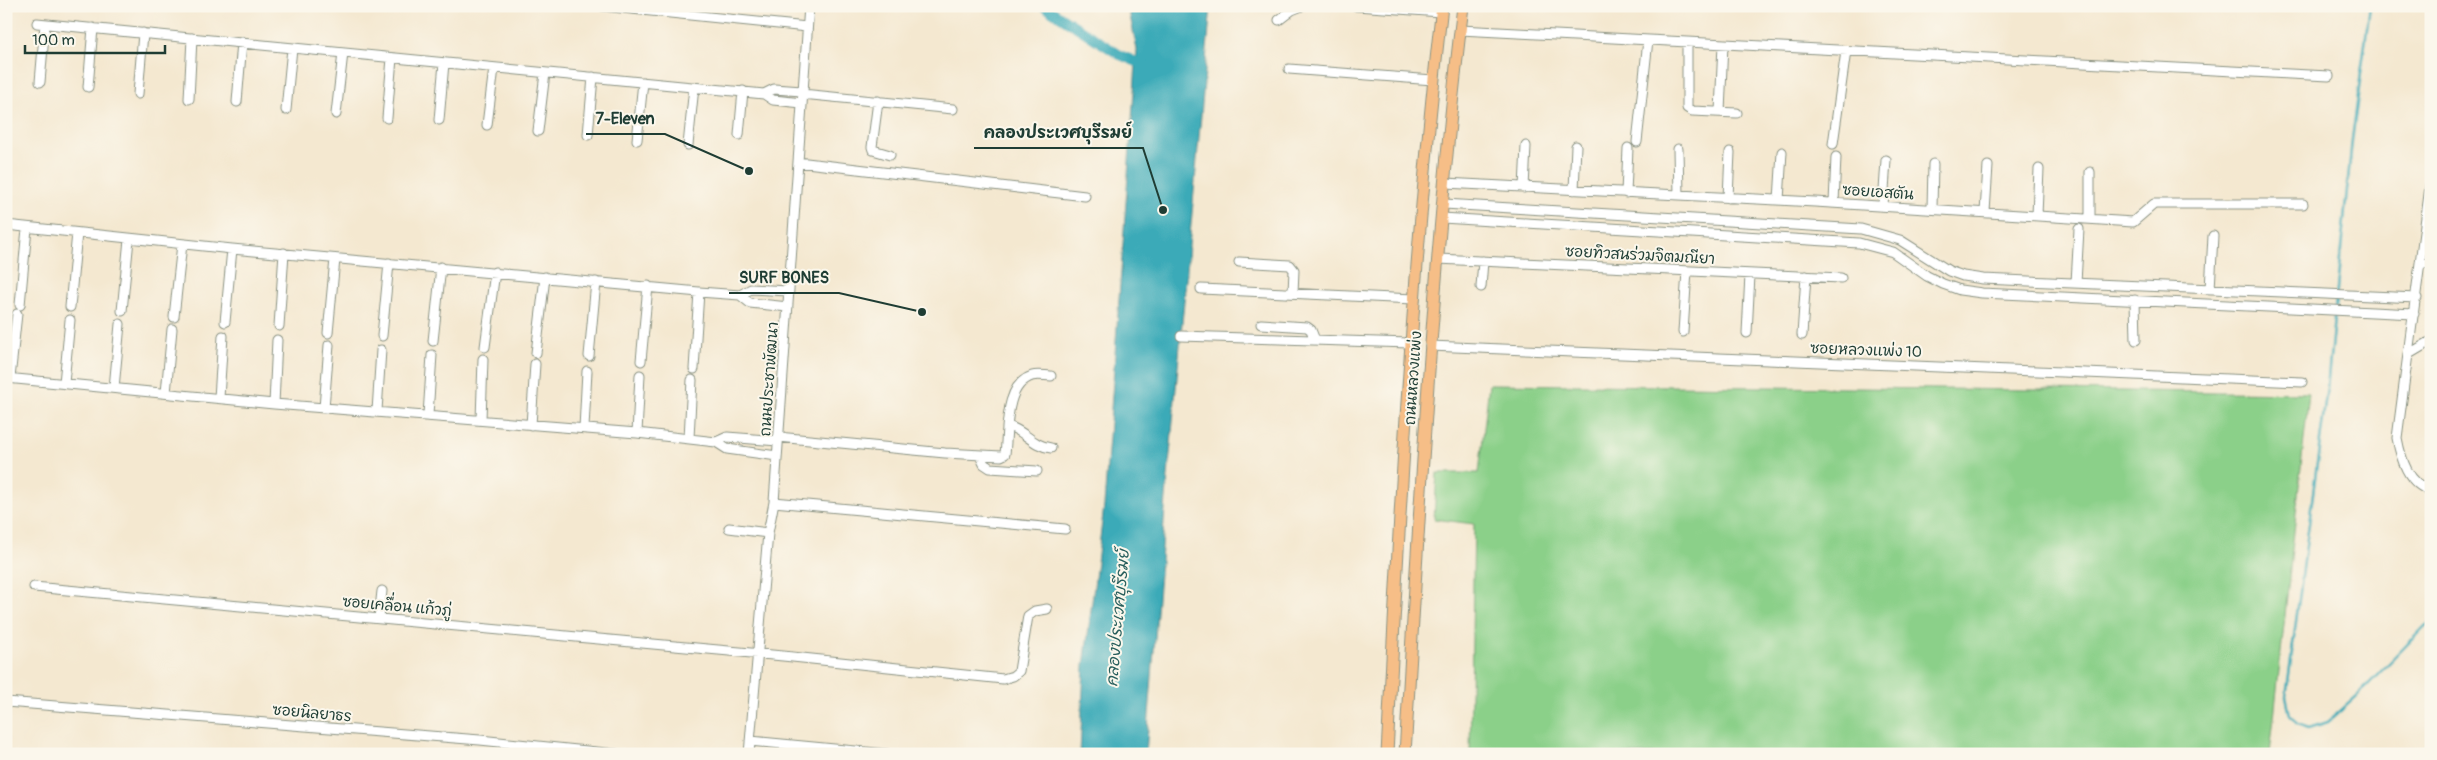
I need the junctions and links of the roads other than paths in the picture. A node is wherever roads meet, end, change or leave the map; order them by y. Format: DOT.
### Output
graph roads {
  1 [pos="602,6"];
  2 [pos="809,6"];
  3 [pos="1302,6"];
  4 [pos="1356,6"];
  5 [pos="1463,6"];
  6 [pos="1441,9"];
  7 [pos="1279,20"];
  8 [pos="808,27"];
  9 [pos="93,28"];
  10 [pos="1460,30"];
  11 [pos="143,33"];
  12 [pos="192,38"];
  13 [pos="1648,40"];
  14 [pos="242,42"];
  15 [pos="1687,42"];
  16 [pos="1723,44"];
  17 [pos="292,48"];
  18 [pos="1846,51"];
  19 [pos="343,53"];
  20 [pos="392,58"];
  21 [pos="444,63"];
  22 [pos="494,68"];
  23 [pos="1289,69"];
  24 [pos="544,73"];
  25 [pos="2329,76"];
  26 [pos="593,77"];
  27 [pos="1433,80"];
  28 [pos="40,82"];
  29 [pos="643,82"];
  30 [pos="1454,82"];
  31 [pos="88,87"];
  32 [pos="694,87"];
  33 [pos="743,92"];
  34 [pos="138,94"];
  35 [pos="802,96"];
  36 [pos="188,99"];
  37 [pos="878,101"];
  38 [pos="237,102"];
  39 [pos="953,109"];
  40 [pos="286,110"];
  41 [pos="1720,112"];
  42 [pos="1737,113"];
  43 [pos="336,114"];
  44 [pos="387,118"];
  45 [pos="439,120"];
  46 [pos="487,125"];
  47 [pos="538,131"];
  48 [pos="588,135"];
  49 [pos="739,135"];
  50 [pos="637,140"];
  51 [pos="1637,142"];
  52 [pos="1833,144"];
  53 [pos="688,145"];
  54 [pos="1526,146"];
  55 [pos="1576,146"];
  56 [pos="1628,148"];
  57 [pos="1678,149"];
  58 [pos="1730,152"];
  59 [pos="1782,152"];
  60 [pos="890,156"];
  61 [pos="1836,158"];
  62 [pos="1886,160"];
  63 [pos="798,162"];
  64 [pos="1934,164"];
  65 [pos="1988,166"];
  66 [pos="2039,169"];
  67 [pos="2090,172"];
  68 [pos="2431,179"];
  69 [pos="1445,182"];
  70 [pos="1524,188"];
  71 [pos="1574,190"];
  72 [pos="1626,193"];
  73 [pos="1679,195"];
  74 [pos="1084,196"];
  75 [pos="1728,198"];
  76 [pos="1779,200"];
  77 [pos="1834,203"];
  78 [pos="1444,204"];
  79 [pos="2303,204"];
  80 [pos="1883,206"];
  81 [pos="1513,208"];
  82 [pos="1932,209"];
  83 [pos="1985,212"];
  84 [pos="2037,216"];
  85 [pos="1442,218"];
  86 [pos="2090,219"];
  87 [pos="1513,222"];
  88 [pos="6,225"];
  89 [pos="27,228"];
  90 [pos="2079,229"];
  91 [pos="77,233"];
  92 [pos="2213,236"];
  93 [pos="128,239"];
  94 [pos="182,244"];
  95 [pos="232,249"];
  96 [pos="284,253"];
  97 [pos="335,259"];
  98 [pos="1438,259"];
  99 [pos="1482,261"];
  100 [pos="1239,262"];
  101 [pos="2421,262"];
  102 [pos="389,263"];
  103 [pos="2431,265"];
  104 [pos="441,267"];
  105 [pos="1687,271"];
  106 [pos="495,272"];
  107 [pos="1750,275"];
  108 [pos="1806,276"];
  109 [pos="545,277"];
  110 [pos="1841,278"];
  111 [pos="596,282"];
  112 [pos="2076,283"];
  113 [pos="648,286"];
  114 [pos="1481,287"];
  115 [pos="1202,289"];
  116 [pos="2210,289"];
  117 [pos="788,291"];
  118 [pos="699,292"];
  119 [pos="1293,293"];
  120 [pos="740,295"];
  121 [pos="2417,298"];
  122 [pos="1414,299"];
  123 [pos="2135,300"];
  124 [pos="20,305"];
  125 [pos="70,307"];
  126 [pos="788,307"];
  127 [pos="122,311"];
  128 [pos="17,314"];
  129 [pos="2414,314"];
  130 [pos="174,316"];
  131 [pos="70,320"];
  132 [pos="225,322"];
  133 [pos="120,324"];
  134 [pos="1261,324"];
  135 [pos="278,326"];
  136 [pos="172,330"];
  137 [pos="328,332"];
  138 [pos="1683,332"];
  139 [pos="1747,333"];
  140 [pos="1802,335"];
  141 [pos="223,336"];
  142 [pos="382,336"];
  143 [pos="1181,336"];
  144 [pos="277,340"];
  145 [pos="1314,340"];
  146 [pos="2136,340"];
  147 [pos="433,341"];
  148 [pos="2431,341"];
  149 [pos="1410,343"];
  150 [pos="329,345"];
  151 [pos="1430,346"];
  152 [pos="485,347"];
  153 [pos="381,350"];
  154 [pos="536,353"];
  155 [pos="2409,354"];
  156 [pos="432,355"];
  157 [pos="590,356"];
  158 [pos="483,359"];
  159 [pos="641,361"];
  160 [pos="536,364"];
  161 [pos="694,369"];
  162 [pos="588,371"];
  163 [pos="640,375"];
  164 [pos="1407,375"];
  165 [pos="1051,376"];
  166 [pos="1427,376"];
  167 [pos="8,378"];
  168 [pos="692,380"];
  169 [pos="2302,382"];
  170 [pos="64,383"];
  171 [pos="114,388"];
  172 [pos="166,394"];
  173 [pos="219,398"];
  174 [pos="274,404"];
  175 [pos="324,408"];
  176 [pos="377,411"];
  177 [pos="428,415"];
  178 [pos="481,420"];
  179 [pos="531,425"];
  180 [pos="1008,426"];
  181 [pos="584,428"];
  182 [pos="637,433"];
  183 [pos="689,438"];
  184 [pos="778,439"];
  185 [pos="716,442"];
  186 [pos="1051,448"];
  187 [pos="777,456"];
  188 [pos="980,456"];
  189 [pos="1037,471"];
  190 [pos="2431,491"];
  191 [pos="774,502"];
  192 [pos="729,528"];
  193 [pos="1065,529"];
  194 [pos="768,533"];
  195 [pos="34,587"];
  196 [pos="382,591"];
  197 [pos="1047,609"];
  198 [pos="379,618"];
  199 [pos="758,654"];
  200 [pos="6,702"];
  201 [pos="750,741"];
  202 [pos="513,743"];
  203 [pos="512,754"];
  204 [pos="616,754"];
  205 [pos="749,754"];
  206 [pos="887,754"];
  207 [pos="1387,754"];
  208 [pos="1405,754"];
  1 -- 8 [label="street"];
  2 -- 8 [label="street, ถนนประชาพัฒนา"];
  3 -- 7 [label="street"];
  4 -- 6 [label="street"];
  5 -- 10 [label="main road, ถนนหลวงแพ่ง"];
  6 -- 27 [label="main road, ถนนหลวงแพ่ง"];
  8 -- 35 [label="street, ถนนประชาพัฒนา"];
  9 -- 11 [label="street"];
  9 -- 28 [label="street"];
  9 -- 31 [label="street"];
  10 -- 13 [label="street"];
  10 -- 30 [label="main road, ถนนหลวงแพ่ง"];
  11 -- 12 [label="street"];
  11 -- 34 [label="street"];
  12 -- 14 [label="street"];
  12 -- 36 [label="street"];
  13 -- 15 [label="street"];
  13 -- 51 [label="street"];
  14 -- 17 [label="street"];
  14 -- 38 [label="street"];
  15 -- 16 [label="street"];
  15 -- 41 [label="street"];
  16 -- 18 [label="street"];
  16 -- 41 [label="street"];
  17 -- 19 [label="street"];
  17 -- 40 [label="street"];
  18 -- 25 [label="street"];
  18 -- 52 [label="street"];
  19 -- 20 [label="street"];
  19 -- 43 [label="street"];
  20 -- 21 [label="street"];
  20 -- 44 [label="street"];
  21 -- 22 [label="street"];
  21 -- 45 [label="street"];
  22 -- 24 [label="street"];
  22 -- 46 [label="street"];
  23 -- 27 [label="street"];
  24 -- 26 [label="street"];
  24 -- 47 [label="street"];
  26 -- 29 [label="street"];
  26 -- 48 [label="street"];
  27 -- 30 [label="main road"];
  27 -- 122 [label="main road, ถนนหลวงแพ่ง"];
  29 -- 32 [label="street"];
  29 -- 50 [label="street"];
  30 -- 69 [label="main road, ถนนหลวงแพ่ง"];
  32 -- 33 [label="street"];
  32 -- 53 [label="street"];
  33 -- 35 [label="street"];
  33 -- 49 [label="street"];
  35 -- 37 [label="street"];
  35 -- 63 [label="street, ถนนประชาพัฒนา"];
  37 -- 39 [label="street"];
  37 -- 60 [label="street"];
  41 -- 42 [label="street"];
  54 -- 70 [label="street"];
  55 -- 71 [label="street"];
  56 -- 72 [label="street"];
  57 -- 73 [label="street"];
  58 -- 75 [label="street"];
  59 -- 76 [label="street"];
  61 -- 77 [label="street"];
  62 -- 80 [label="street"];
  63 -- 74 [label="street"];
  63 -- 117 [label="street, ถนนประชาพัฒนา"];
  64 -- 82 [label="street"];
  65 -- 83 [label="street"];
  66 -- 84 [label="street"];
  67 -- 86 [label="street"];
  68 -- 101 [label="street"];
  69 -- 70 [label="street, ซอยเอสตัน"];
  69 -- 78 [label="main road, ถนนหลวงแพ่ง"];
  70 -- 71 [label="street, ซอยเอสตัน"];
  71 -- 72 [label="street, ซอยเอสตัน"];
  72 -- 73 [label="street, ซอยเอสตัน"];
  73 -- 75 [label="street, ซอยเอสตัน"];
  75 -- 76 [label="street, ซอยเอสตัน"];
  76 -- 77 [label="street, ซอยเอสตัน"];
  77 -- 80 [label="street, ซอยเอสตัน"];
  78 -- 81 [label="street"];
  78 -- 85 [label="main road, ถนนหลวงแพ่ง"];
  79 -- 86 [label="street, ซอยเอสตัน"];
  80 -- 82 [label="street, ซอยเอสตัน"];
  81 -- 87 [label="street"];
  81 -- 112 [label="street"];
  82 -- 83 [label="street, ซอยเอสตัน"];
  83 -- 84 [label="street, ซอยเอสตัน"];
  84 -- 86 [label="street, ซอยเอสตัน"];
  85 -- 87 [label="street"];
  85 -- 98 [label="main road, ถนนหลวงแพ่ง"];
  87 -- 123 [label="street"];
  88 -- 89 [label="street"];
  89 -- 91 [label="street"];
  89 -- 124 [label="street"];
  90 -- 112 [label="street"];
  91 -- 93 [label="street"];
  91 -- 125 [label="street"];
  92 -- 116 [label="street"];
  93 -- 94 [label="street"];
  93 -- 127 [label="street"];
  94 -- 95 [label="street"];
  94 -- 130 [label="street"];
  95 -- 96 [label="street"];
  95 -- 132 [label="street"];
  96 -- 97 [label="street"];
  96 -- 135 [label="street"];
  97 -- 102 [label="street"];
  97 -- 137 [label="street"];
  98 -- 99 [label="street, ซอยทิวสนร่วมจิตมณียา"];
  98 -- 151 [label="main road, ถนนหลวงแพ่ง"];
  99 -- 105 [label="street, ซอยทิวสนร่วมจิตมณียา"];
  99 -- 114 [label="street"];
  100 -- 119 [label="street"];
  101 -- 103 [label="street"];
  101 -- 121 [label="street"];
  102 -- 104 [label="street"];
  102 -- 142 [label="street"];
  104 -- 106 [label="street"];
  104 -- 147 [label="street"];
  105 -- 107 [label="street, ซอยทิวสนร่วมจิตมณียา"];
  105 -- 138 [label="street"];
  106 -- 109 [label="street"];
  106 -- 152 [label="street"];
  107 -- 108 [label="street, ซอยทิวสนร่วมจิตมณียา"];
  107 -- 139 [label="street"];
  108 -- 110 [label="street, ซอยทิวสนร่วมจิตมณียา"];
  108 -- 140 [label="street"];
  109 -- 111 [label="street"];
  109 -- 154 [label="street"];
  111 -- 113 [label="street"];
  111 -- 157 [label="street"];
  112 -- 116 [label="street"];
  113 -- 118 [label="street"];
  113 -- 159 [label="street"];
  115 -- 119 [label="street"];
  116 -- 121 [label="street"];
  117 -- 120 [label="street"];
  117 -- 126 [label="street, ถนนประชาพัฒนา"];
  118 -- 120 [label="street"];
  118 -- 161 [label="street"];
  119 -- 122 [label="street"];
  120 -- 126 [label="street"];
  121 -- 129 [label="street"];
  122 -- 149 [label="main road, ถนนหลวงแพ่ง"];
  123 -- 129 [label="street"];
  123 -- 146 [label="street"];
  126 -- 184 [label="street, ถนนประชาพัฒนา"];
  128 -- 167 [label="street"];
  129 -- 155 [label="street"];
  131 -- 170 [label="street"];
  133 -- 171 [label="street"];
  134 -- 145 [label="street"];
  136 -- 172 [label="street"];
  141 -- 173 [label="street"];
  143 -- 145 [label="street"];
  144 -- 174 [label="street"];
  145 -- 149 [label="street"];
  148 -- 155 [label="street"];
  149 -- 164 [label="main road, ถนนหลวงแพ่ง"];
  150 -- 175 [label="street"];
  151 -- 166 [label="main road, ถนนหลวงแพ่ง"];
  151 -- 169 [label="street, ซอยหลวงแพ่ง 10"];
  153 -- 176 [label="street"];
  155 -- 190 [label="street"];
  156 -- 177 [label="street"];
  158 -- 178 [label="street"];
  160 -- 179 [label="street"];
  162 -- 181 [label="street"];
  163 -- 182 [label="street"];
  164 -- 166 [label="main road"];
  164 -- 207 [label="main road, ถนนหลวงแพ่ง"];
  165 -- 180 [label="street"];
  166 -- 208 [label="main road, ถนนหลวงแพ่ง"];
  167 -- 170 [label="street"];
  168 -- 183 [label="street"];
  170 -- 171 [label="street"];
  171 -- 172 [label="street"];
  172 -- 173 [label="street"];
  173 -- 174 [label="street"];
  174 -- 175 [label="street"];
  175 -- 176 [label="street"];
  176 -- 177 [label="street"];
  177 -- 178 [label="street"];
  178 -- 179 [label="street"];
  179 -- 181 [label="street"];
  180 -- 186 [label="street"];
  180 -- 188 [label="street"];
  181 -- 182 [label="street"];
  182 -- 183 [label="street"];
  183 -- 185 [label="street"];
  184 -- 185 [label="street"];
  184 -- 187 [label="street, ถนนประชาพัฒนา"];
  184 -- 188 [label="street"];
  185 -- 187 [label="street"];
  187 -- 191 [label="street, ถนนประชาพัฒนา"];
  188 -- 189 [label="street"];
  191 -- 193 [label="street"];
  191 -- 194 [label="street, ถนนประชาพัฒนา"];
  192 -- 194 [label="street"];
  194 -- 199 [label="street, ถนนประชาพัฒนา"];
  195 -- 198 [label="street, ซอยเคลื่อน แก้วภู่"];
  196 -- 198 [label="street"];
  197 -- 199 [label="street, ซอยเคลื่อน แก้วภู่"];
  198 -- 199 [label="street, ซอยเคลื่อน แก้วภู่"];
  199 -- 201 [label="street, ถนนประชาพัฒนา"];
  200 -- 202 [label="street, ซอยนิลยาธร"];
  201 -- 205 [label="street, ถนนประชาพัฒนา"];
  201 -- 206 [label="street"];
  202 -- 203 [label="street"];
  202 -- 204 [label="street, ซอยนิลยาธร"];
}
